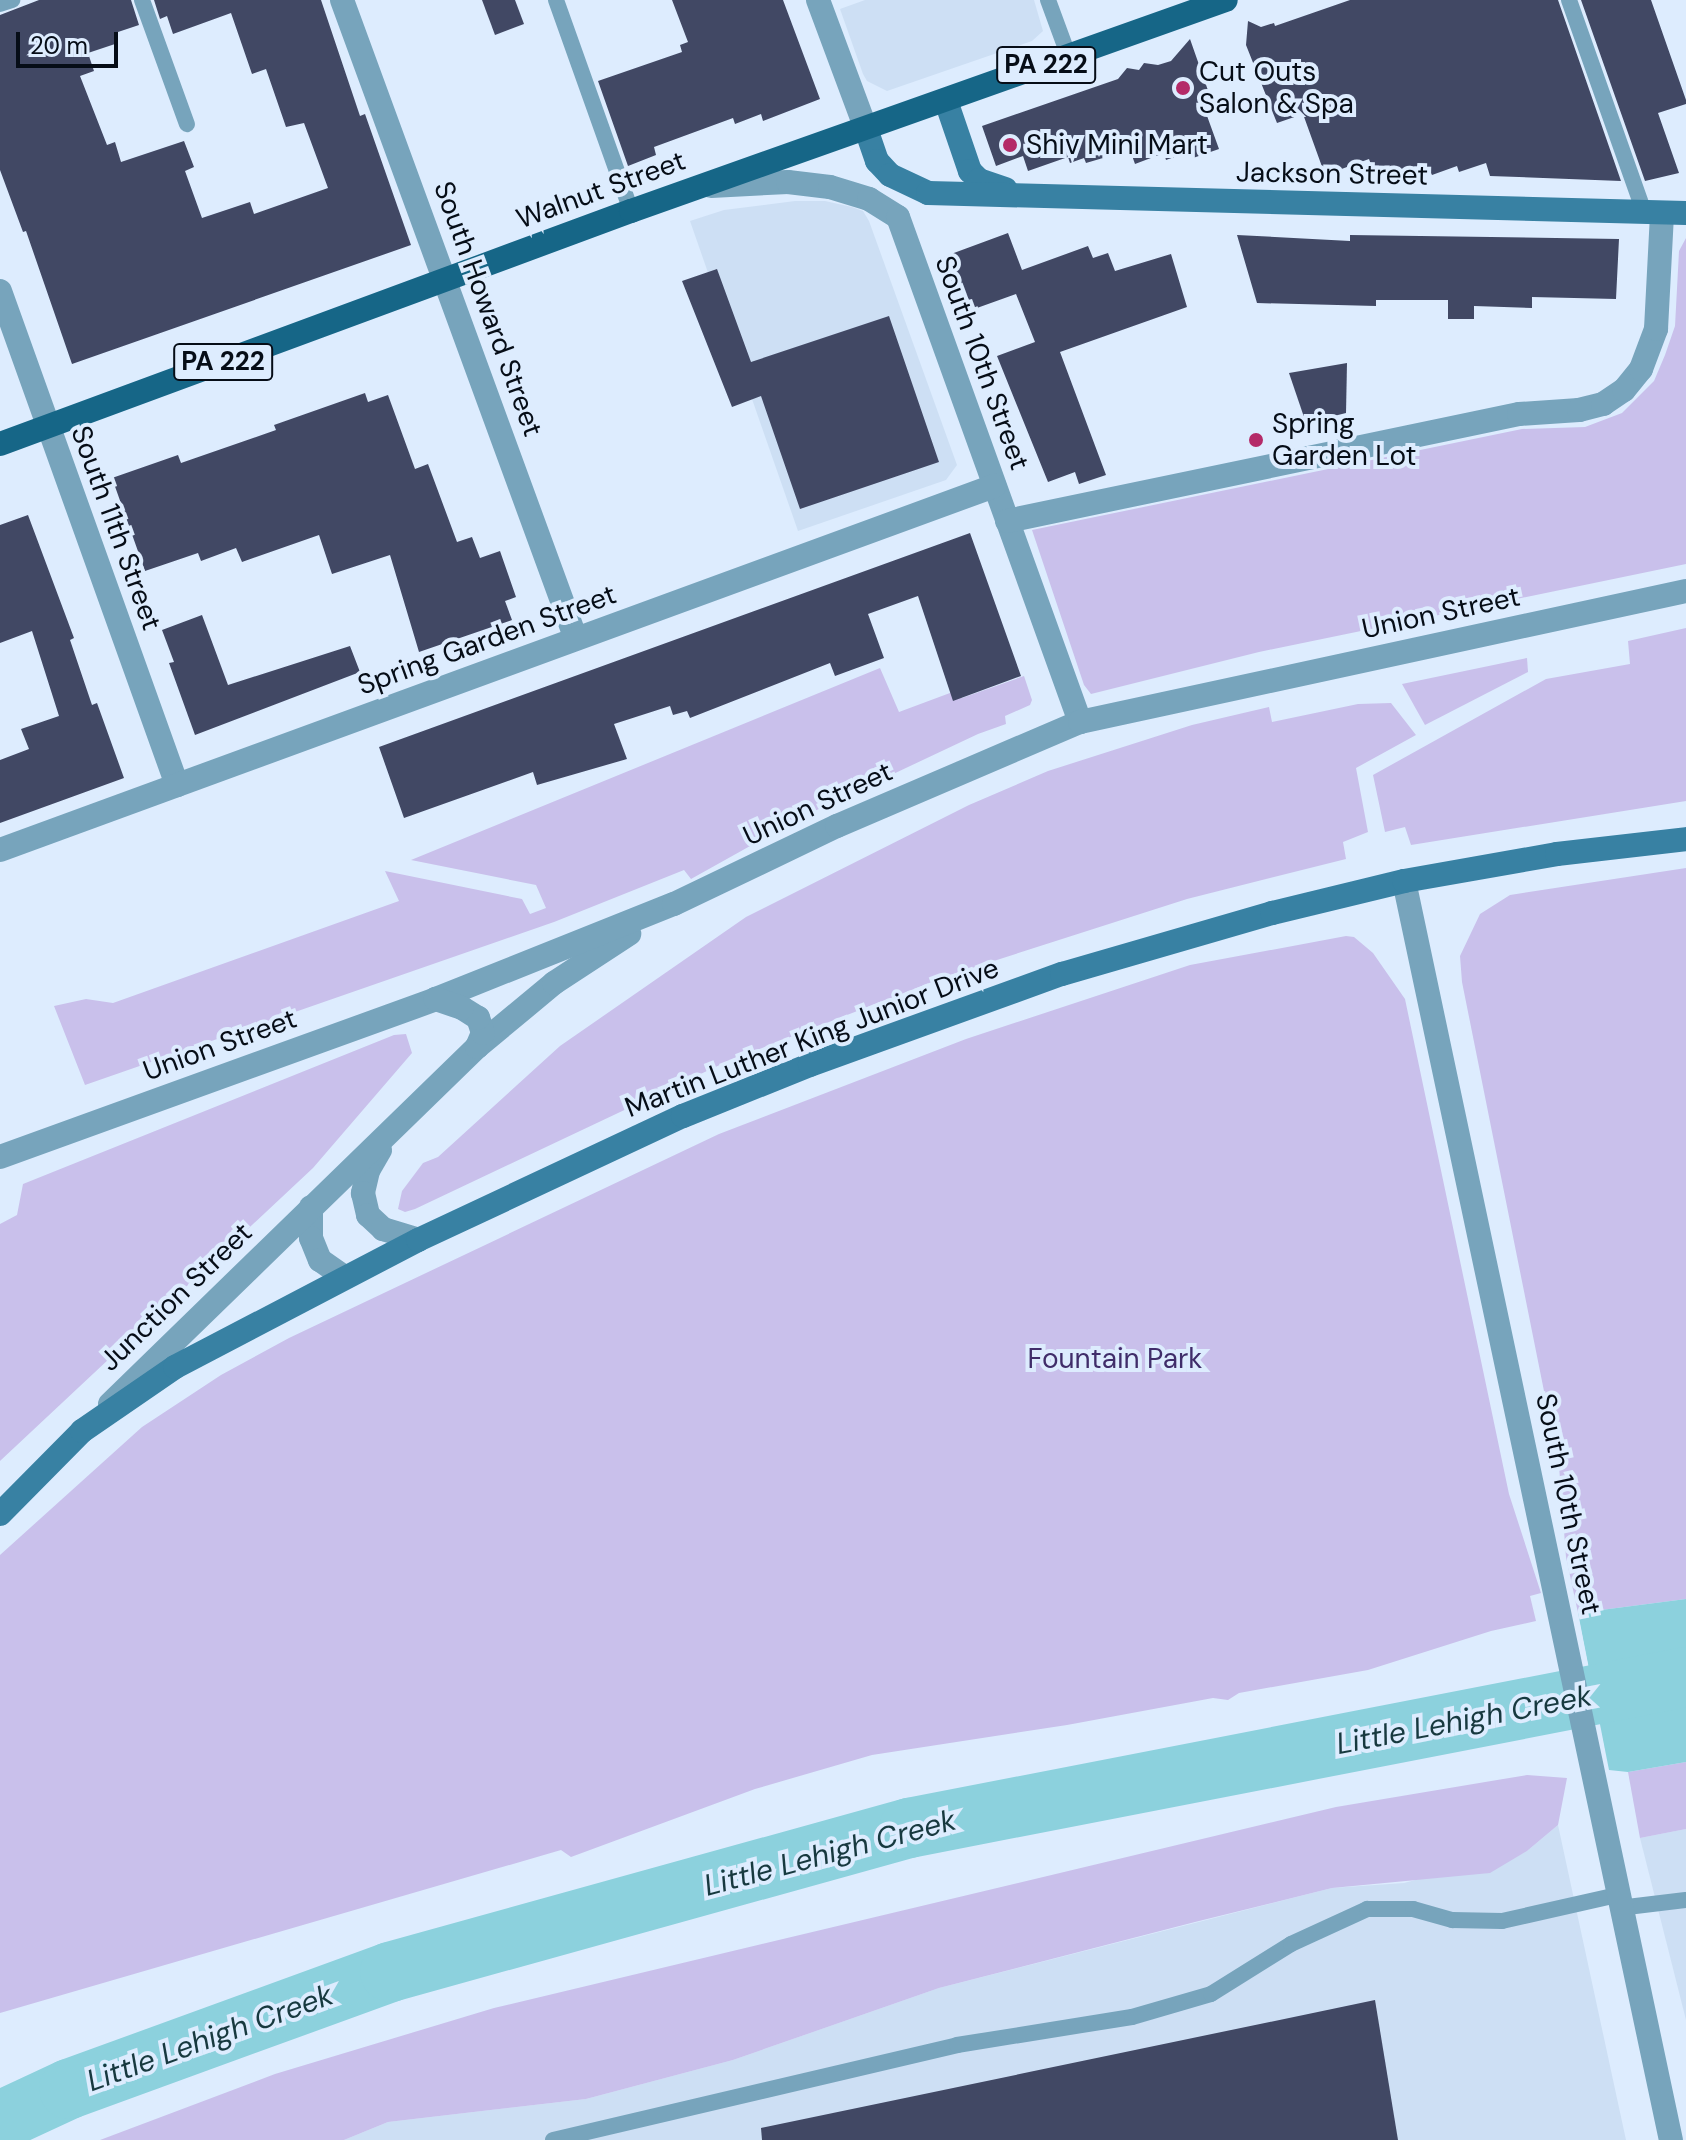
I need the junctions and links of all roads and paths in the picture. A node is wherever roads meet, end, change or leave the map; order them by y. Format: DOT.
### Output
graph roads {
  1 [pos="12,0"];
  2 [pos="142,0"];
  3 [pos="342,0"];
  4 [pos="556,0"];
  5 [pos="818,0"];
  6 [pos="1048,0"];
  7 [pos="1226,0"];
  8 [pos="1569,0"];
  9 [pos="0,4"];
  10 [pos="1069,57"];
  11 [pos="946,101"];
  12 [pos="187,124"];
  13 [pos="866,129"];
  14 [pos="701,186"];
  15 [pos="928,193"];
  16 [pos="1031,196"];
  17 [pos="631,211"];
  18 [pos="1664,213"];
  19 [pos="898,217"];
  20 [pos="445,278"];
  21 [pos="0,291"];
  22 [pos="48,427"];
  23 [pos="0,444"];
  24 [pos="994,486"];
  25 [pos="1007,521"];
  26 [pos="1686,591"];
  27 [pos="576,639"];
  28 [pos="1080,722"];
  29 [pos="177,785"];
  30 [pos="1686,839"];
  31 [pos="0,850"];
  32 [pos="1404,881"];
  33 [pos="674,904"];
  34 [pos="436,999"];
  35 [pos="477,1047"];
  36 [pos="388,1134"];
  37 [pos="0,1157"];
  38 [pos="311,1207"];
  39 [pos="418,1240"];
  40 [pos="343,1276"];
  41 [pos="82,1431"];
  42 [pos="0,1514"];
  43 [pos="1686,1900"];
  44 [pos="1618,1902"];
  45 [pos="553,2140"];
  46 [pos="1671,2140"];
  1 -- 9 [label="lane"];
  2 -- 12 [label="lane"];
  3 -- 20 [label="street, South Howard Street"];
  4 -- 17 [label="lane"];
  5 -- 13 [label="street"];
  6 -- 10 [label="lane"];
  7 -- 10 [label="main road, Walnut Street / PA 222"];
  8 -- 18 [label="lane"];
  10 -- 11 [label="main road, Walnut Street / PA 222"];
  11 -- 13 [label="main road, Walnut Street / PA 222"];
  11 -- 16 [label="main road"];
  13 -- 14 [label="main road, Walnut Street / PA 222"];
  13 -- 15 [label="main road, Jackson Street"];
  14 -- 17 [label="main road, Walnut Street / PA 222"];
  14 -- 19 [label="street"];
  15 -- 16 [label="main road, Jackson Street"];
  15 -- 19 [label="street"];
  16 -- 18 [label="main road, Jackson Street"];
  17 -- 20 [label="main road, Walnut Street / PA 222"];
  18 -- 25 [label="street"];
  19 -- 24 [label="street, South 10th Street"];
  20 -- 22 [label="main road, Walnut Street / PA 222"];
  20 -- 27 [label="street, South Howard Street"];
  21 -- 22 [label="street, South 11th Street"];
  22 -- 23 [label="main road, Walnut Street / PA 222"];
  22 -- 29 [label="street, South 11th Street"];
  24 -- 25 [label="street, South 10th Street"];
  24 -- 27 [label="street, Spring Garden Street"];
  25 -- 28 [label="street, South 10th Street"];
  26 -- 28 [label="street, Union Street"];
  27 -- 29 [label="street, Spring Garden Street"];
  28 -- 33 [label="street, Union Street"];
  29 -- 31 [label="street, Spring Garden Street"];
  30 -- 32 [label="main road, Martin Luther King Junior Drive"];
  32 -- 39 [label="main road, Martin Luther King Junior Drive"];
  32 -- 44 [label="street, South 10th Street"];
  33 -- 34 [label="street, Union Street"];
  33 -- 35 [label="street, Junction Street"];
  34 -- 35 [label="street"];
  34 -- 37 [label="street, Union Street"];
  35 -- 36 [label="street, Junction Street"];
  36 -- 38 [label="street, Junction Street"];
  36 -- 39 [label="street, Junction Street"];
  38 -- 40 [label="street"];
  38 -- 41 [label="street, Junction Street"];
  39 -- 40 [label="main road, Martin Luther King Junior Drive"];
  40 -- 41 [label="main road, Martin Luther King Junior Drive"];
  41 -- 42 [label="main road, Martin Luther King Junior Drive"];
  43 -- 44 [label="lane"];
  44 -- 45 [label="lane"];
  44 -- 46 [label="street, South 10th Street"];
}
